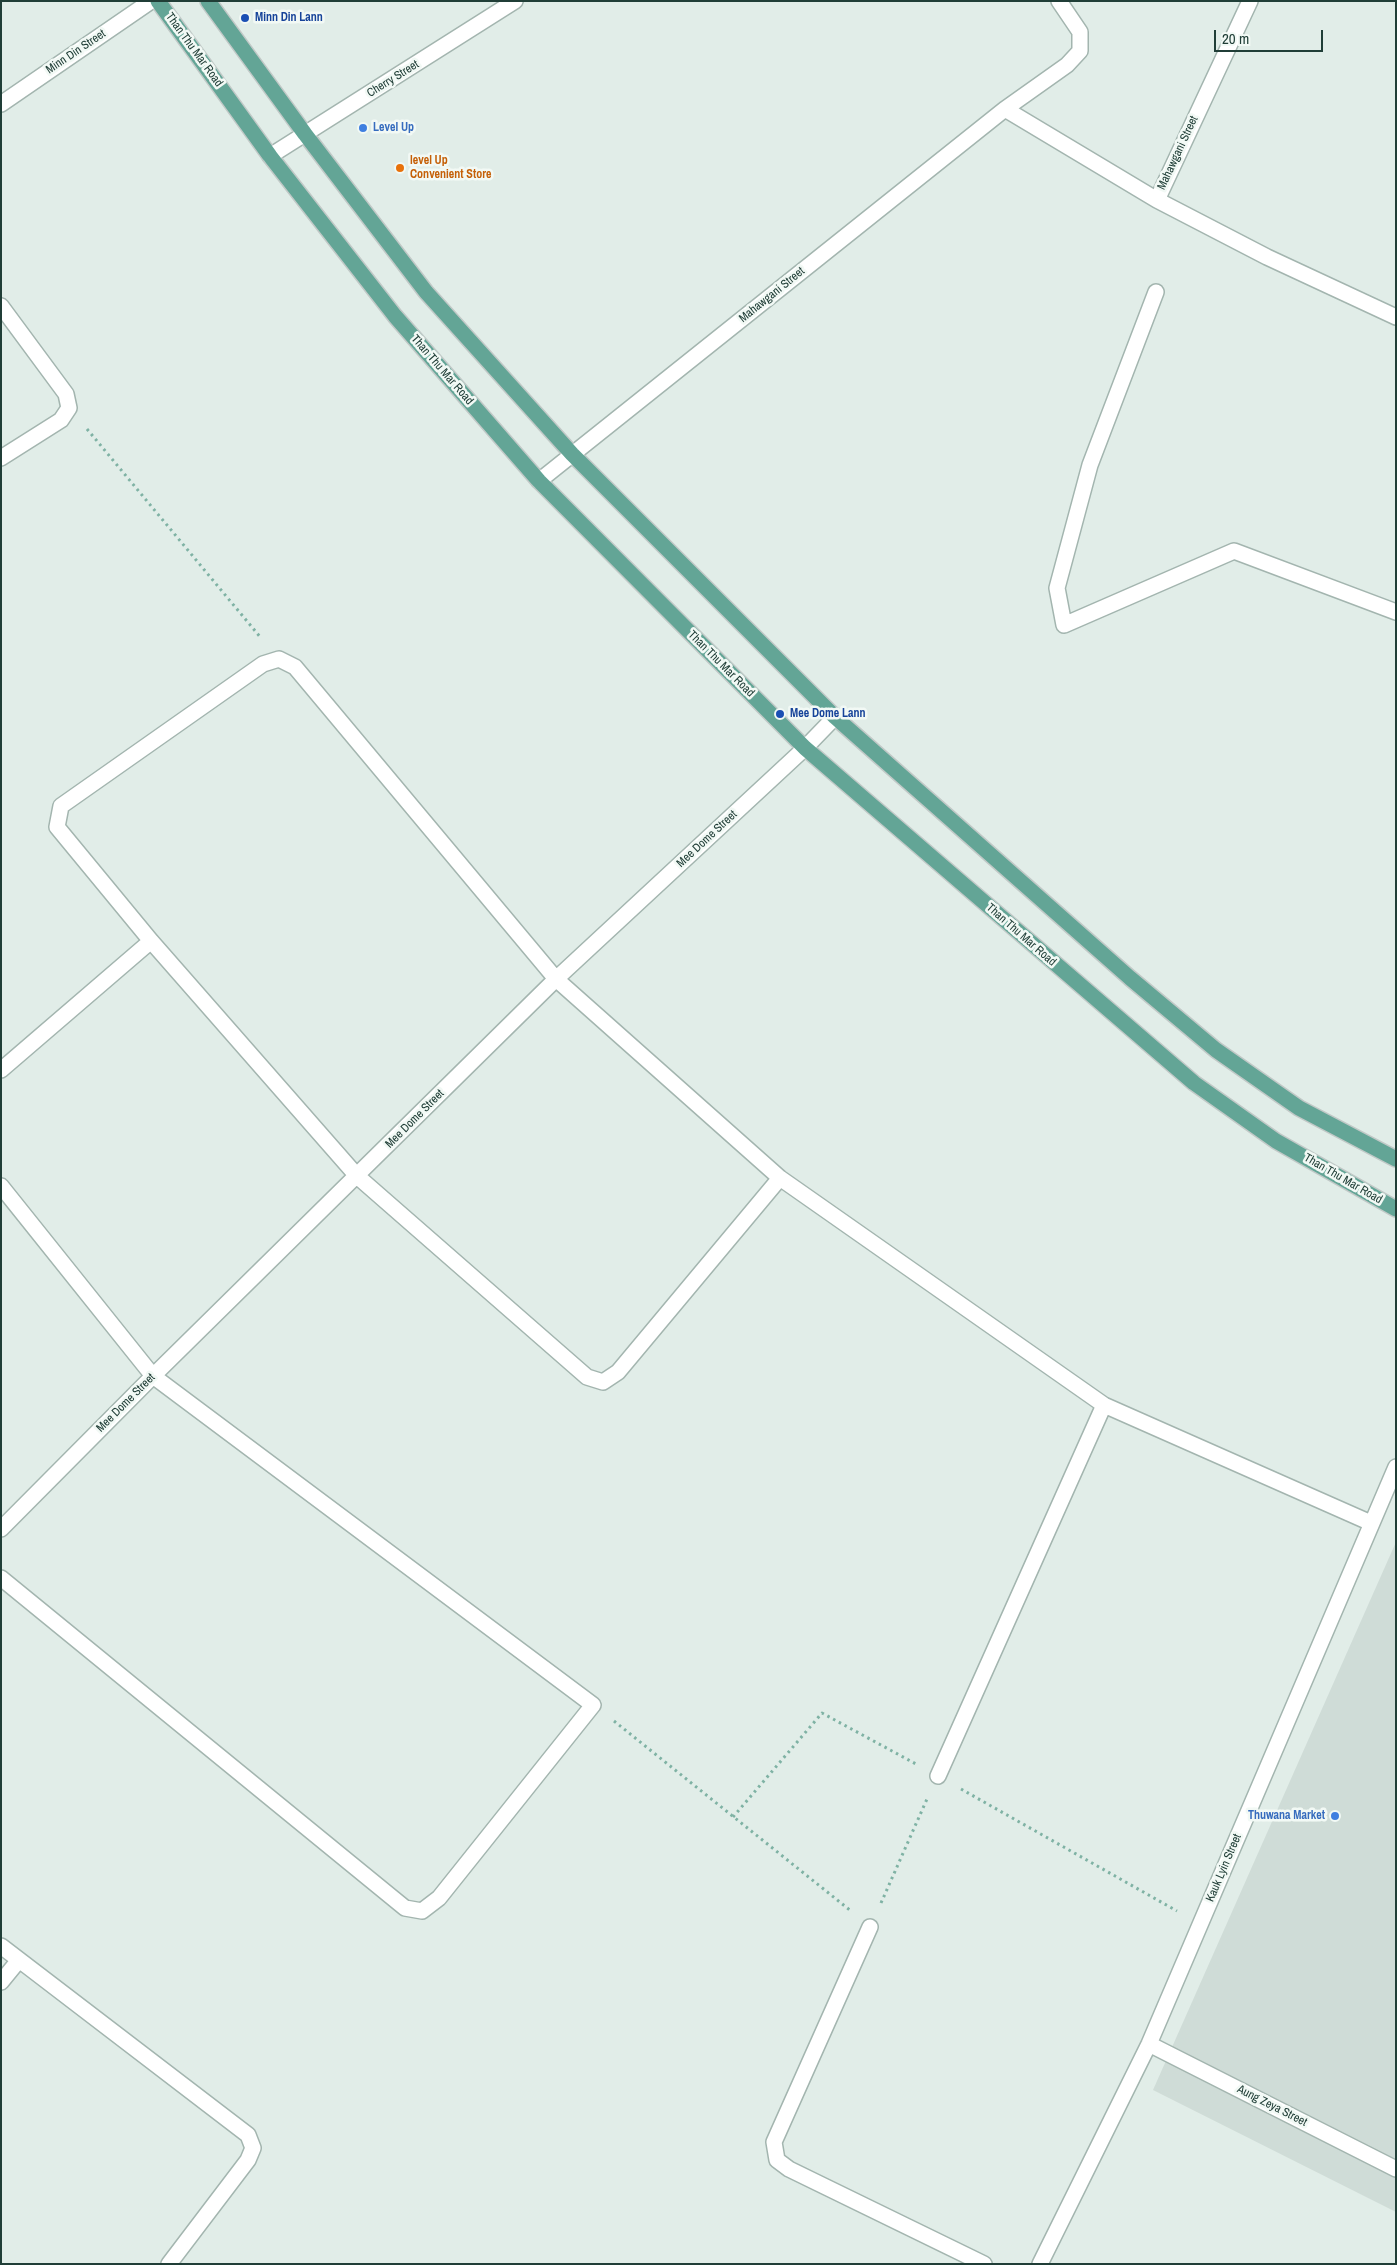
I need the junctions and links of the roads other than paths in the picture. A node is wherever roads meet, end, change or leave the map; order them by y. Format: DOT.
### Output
graph roads {
  1 [pos="151,1"];
  2 [pos="158,1"];
  3 [pos="208,1"];
  4 [pos="515,1"];
  5 [pos="1059,1"];
  6 [pos="1250,1"];
  7 [pos="1,104"];
  8 [pos="1004,109"];
  9 [pos="305,134"];
  10 [pos="270,156"];
  11 [pos="1156,200"];
  12 [pos="1156,292"];
  13 [pos="1,306"];
  14 [pos="1396,318"];
  15 [pos="572,454"];
  16 [pos="1,458"];
  17 [pos="539,480"];
  18 [pos="1396,612"];
  19 [pos="835,717"];
  20 [pos="805,748"];
  21 [pos="151,941"];
  22 [pos="556,979"];
  23 [pos="1,1070"];
  24 [pos="1396,1159"];
  25 [pos="358,1176"];
  26 [pos="780,1178"];
  27 [pos="1,1186"];
  28 [pos="1396,1209"];
  29 [pos="153,1376"];
  30 [pos="1104,1405"];
  31 [pos="1396,1467"];
  32 [pos="1371,1523"];
  33 [pos="1,1529"];
  34 [pos="1,1578"];
  35 [pos="938,1776"];
  36 [pos="870,1927"];
  37 [pos="1,1946"];
  38 [pos="19,1960"];
  39 [pos="1,1982"];
  40 [pos="1149,2044"];
  41 [pos="1396,2169"];
  42 [pos="173,2262"];
  43 [pos="984,2264"];
  44 [pos="1040,2264"];
  1 -- 7 [label="street, Minn Din Street"];
  2 -- 10 [label="main road, Than Thu Mar Road"];
  3 -- 9 [label="main road"];
  4 -- 9 [label="street, Cherry Street"];
  5 -- 8 [label="street, Mahawgani Street"];
  6 -- 11 [label="street, Mahawgani Street"];
  8 -- 11 [label="street, Mahawgani Street"];
  8 -- 15 [label="street, Mahawgani Street"];
  9 -- 10 [label="street, Cherry Street"];
  9 -- 15 [label="main road"];
  10 -- 17 [label="main road, Than Thu Mar Road"];
  11 -- 14 [label="street"];
  12 -- 18 [label="street"];
  13 -- 16 [label="street"];
  15 -- 17 [label="street, Mahawgani Street"];
  15 -- 19 [label="main road"];
  17 -- 20 [label="main road, Than Thu Mar Road"];
  19 -- 20 [label="street, Mee Dome Street"];
  19 -- 24 [label="main road"];
  20 -- 22 [label="street, Mee Dome Street"];
  20 -- 28 [label="main road, Than Thu Mar Road"];
  21 -- 22 [label="street"];
  21 -- 23 [label="street"];
  21 -- 25 [label="street"];
  22 -- 25 [label="street, Mee Dome Street"];
  22 -- 26 [label="street"];
  25 -- 26 [label="street"];
  25 -- 29 [label="street, Mee Dome Street"];
  26 -- 30 [label="street"];
  27 -- 29 [label="street"];
  29 -- 33 [label="street, Mee Dome Street"];
  29 -- 34 [label="street"];
  30 -- 32 [label="street"];
  30 -- 35 [label="street"];
  31 -- 32 [label="street, Kauk Lyin Street"];
  32 -- 40 [label="street, Kauk Lyin Street"];
  36 -- 43 [label="street"];
  37 -- 38 [label="street"];
  38 -- 39 [label="street"];
  38 -- 42 [label="street"];
  40 -- 41 [label="street, Aung Zeya Street"];
  40 -- 44 [label="street, Kauk Lyin Street"];
}
